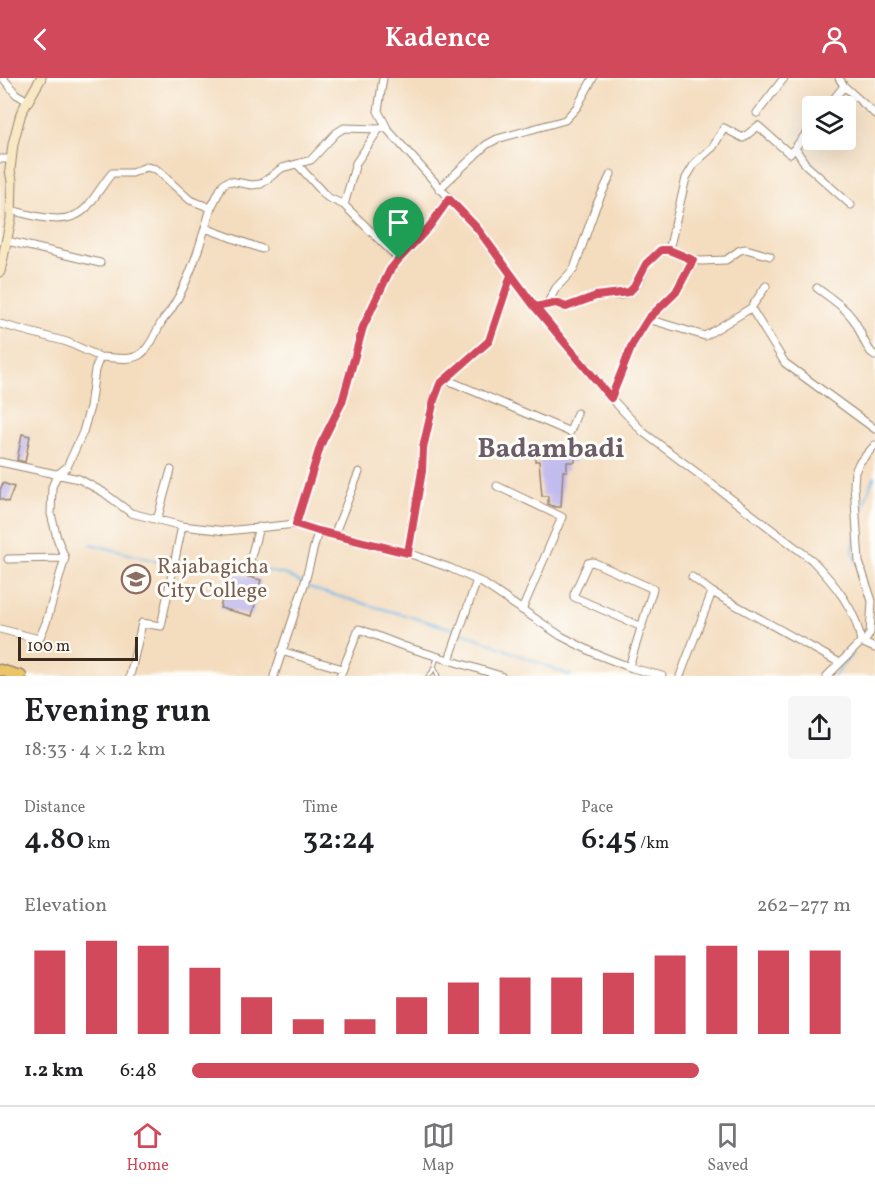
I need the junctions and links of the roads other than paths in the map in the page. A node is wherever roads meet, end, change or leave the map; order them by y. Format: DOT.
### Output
graph roads {
  1 [pos="3,78"];
  2 [pos="41,78"];
  3 [pos="383,78"];
  4 [pos="593,78"];
  5 [pos="784,78"];
  6 [pos="839,78"];
  7 [pos="844,86"];
  8 [pos="836,96"];
  9 [pos="28,101"];
  10 [pos="757,113"];
  11 [pos="875,114"];
  12 [pos="383,128"];
  13 [pos="802,139"];
  14 [pos="795,148"];
  15 [pos="0,159"];
  16 [pos="11,159"];
  17 [pos="297,165"];
  18 [pos="611,174"];
  19 [pos="440,189"];
  20 [pos="449,199"];
  21 [pos="344,205"];
  22 [pos="851,205"];
  23 [pos="211,208"];
  24 [pos="11,210"];
  25 [pos="205,228"];
  26 [pos="7,241"];
  27 [pos="262,249"];
  28 [pos="669,250"];
  29 [pos="770,256"];
  30 [pos="399,259"];
  31 [pos="693,260"];
  32 [pos="100,263"];
  33 [pos="0,272"];
  34 [pos="511,275"];
  35 [pos="766,286"];
  36 [pos="817,288"];
  37 [pos="547,304"];
  38 [pos="535,307"];
  39 [pos="751,308"];
  40 [pos="648,319"];
  41 [pos="0,324"];
  42 [pos="875,356"];
  43 [pos="100,357"];
  44 [pos="445,379"];
  45 [pos="611,398"];
  46 [pos="577,413"];
  47 [pos="875,429"];
  48 [pos="875,445"];
  49 [pos="0,462"];
  50 [pos="171,470"];
  51 [pos="359,472"];
  52 [pos="57,474"];
  53 [pos="496,486"];
  54 [pos="157,520"];
  55 [pos="296,524"];
  56 [pos="182,526"];
  57 [pos="259,527"];
  58 [pos="318,531"];
  59 [pos="334,535"];
  60 [pos="408,553"];
  61 [pos="65,558"];
  62 [pos="8,559"];
  63 [pos="247,572"];
  64 [pos="692,577"];
  65 [pos="477,580"];
  66 [pos="712,592"];
  67 [pos="522,610"];
  68 [pos="642,627"];
  69 [pos="0,629"];
  70 [pos="862,643"];
  71 [pos="875,648"];
  72 [pos="281,651"];
  73 [pos="438,656"];
  74 [pos="449,660"];
  75 [pos="840,663"];
  76 [pos="434,666"];
  77 [pos="629,667"];
  78 [pos="0,670"];
  79 [pos="341,673"];
  80 [pos="21,676"];
  81 [pos="130,676"];
  82 [pos="274,676"];
  83 [pos="428,676"];
  84 [pos="438,676"];
  85 [pos="501,676"];
  86 [pos="662,676"];
  87 [pos="680,676"];
  88 [pos="827,676"];
  1 -- 9 [label="street"];
  2 -- 9 [label="street"];
  3 -- 12 [label="street"];
  4 -- 19 [label="street"];
  5 -- 10 [label="street"];
  6 -- 7 [label="street"];
  7 -- 8 [label="street"];
  7 -- 11 [label="street"];
  9 -- 16 [label="street"];
  12 -- 17 [label="street"];
  12 -- 19 [label="street"];
  12 -- 21 [label="street"];
  13 -- 14 [label="street"];
  14 -- 22 [label="street"];
  14 -- 28 [label="street"];
  15 -- 16 [label="street"];
  16 -- 24 [label="street"];
  17 -- 21 [label="street"];
  17 -- 23 [label="street"];
  18 -- 37 [label="street"];
  19 -- 20 [label="street"];
  20 -- 30 [label="street"];
  20 -- 34 [label="street"];
  21 -- 30 [label="street"];
  23 -- 24 [label="street"];
  23 -- 25 [label="street"];
  24 -- 26 [label="street"];
  25 -- 27 [label="street"];
  25 -- 43 [label="street"];
  26 -- 32 [label="street"];
  26 -- 33 [label="street"];
  28 -- 31 [label="street"];
  28 -- 37 [label="street"];
  29 -- 31 [label="street"];
  30 -- 55 [label="street"];
  31 -- 40 [label="street"];
  34 -- 38 [label="street"];
  34 -- 44 [label="street"];
  35 -- 39 [label="street"];
  36 -- 42 [label="street"];
  37 -- 38 [label="street"];
  38 -- 45 [label="street"];
  39 -- 40 [label="street"];
  39 -- 47 [label="street"];
  40 -- 45 [label="street"];
  41 -- 43 [label="street"];
  43 -- 52 [label="street"];
  44 -- 46 [label="street"];
  44 -- 60 [label="street"];
  45 -- 70 [label="street"];
  48 -- 70 [label="street"];
  49 -- 52 [label="street"];
  50 -- 54 [label="street"];
  51 -- 59 [label="street"];
  52 -- 54 [label="street"];
  52 -- 61 [label="street"];
  53 -- 67 [label="street"];
  54 -- 56 [label="street"];
  55 -- 57 [label="street"];
  55 -- 58 [label="street"];
  56 -- 57 [label="street"];
  56 -- 81 [label="street"];
  57 -- 63 [label="street"];
  58 -- 59 [label="street"];
  58 -- 72 [label="street"];
  59 -- 60 [label="street"];
  60 -- 65 [label="street"];
  61 -- 62 [label="street"];
  61 -- 69 [label="street"];
  64 -- 66 [label="street"];
  65 -- 67 [label="street"];
  65 -- 74 [label="street"];
  66 -- 75 [label="street"];
  66 -- 87 [label="street"];
  67 -- 77 [label="street"];
  68 -- 68 [label="street"];
  68 -- 77 [label="street"];
  70 -- 71 [label="street"];
  70 -- 75 [label="street"];
  72 -- 79 [label="street"];
  72 -- 82 [label="street"];
  73 -- 74 [label="street"];
  73 -- 76 [label="lane"];
  73 -- 79 [label="street"];
  74 -- 85 [label="street"];
  75 -- 88 [label="street"];
  76 -- 83 [label="lane"];
  76 -- 84 [label="lane"];
  77 -- 86 [label="street"];
  78 -- 80 [label="main road"];
}
